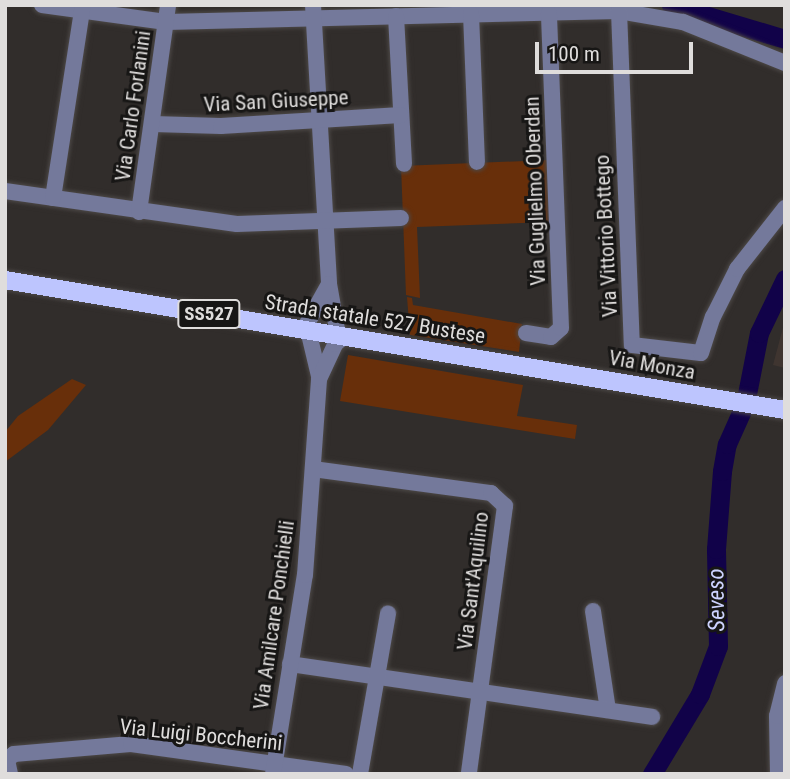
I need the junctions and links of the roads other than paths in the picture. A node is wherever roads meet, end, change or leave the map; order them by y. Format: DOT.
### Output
graph roads {
  1 [pos="42,5"];
  2 [pos="168,5"];
  3 [pos="82,8"];
  4 [pos="313,11"];
  5 [pos="620,11"];
  6 [pos="549,13"];
  7 [pos="471,14"];
  8 [pos="396,16"];
  9 [pos="166,22"];
  10 [pos="785,63"];
  11 [pos="401,116"];
  12 [pos="318,120"];
  13 [pos="153,124"];
  14 [pos="477,162"];
  15 [pos="404,164"];
  16 [pos="5,191"];
  17 [pos="53,198"];
  18 [pos="785,208"];
  19 [pos="132,210"];
  20 [pos="401,218"];
  21 [pos="324,221"];
  22 [pos="5,280"];
  23 [pos="329,285"];
  24 [pos="306,330"];
  25 [pos="526,333"];
  26 [pos="342,336"];
  27 [pos="572,374"];
  28 [pos="319,379"];
  29 [pos="777,409"];
  30 [pos="313,469"];
  31 [pos="593,611"];
  32 [pos="388,613"];
  33 [pos="290,664"];
  34 [pos="377,676"];
  35 [pos="785,683"];
  36 [pos="481,692"];
  37 [pos="608,710"];
  38 [pos="652,717"];
  39 [pos="274,769"];
  40 [pos="10,774"];
  41 [pos="346,774"];
  42 [pos="360,774"];
  43 [pos="469,774"];
  44 [pos="778,774"];
  1 -- 3 [label="street"];
  2 -- 9 [label="street, Via Carlo Forlanini"];
  3 -- 9 [label="street"];
  3 -- 17 [label="street"];
  4 -- 8 [label="street"];
  4 -- 9 [label="street"];
  4 -- 12 [label="street"];
  5 -- 6 [label="street"];
  5 -- 10 [label="street"];
  5 -- 18 [label="street, Via Vittorio Bottego"];
  6 -- 7 [label="street"];
  6 -- 25 [label="street, Via Guglielmo Oberdan"];
  7 -- 8 [label="street"];
  7 -- 14 [label="street"];
  8 -- 11 [label="street"];
  9 -- 13 [label="street, Via Carlo Forlanini"];
  11 -- 12 [label="street, Via San Giuseppe"];
  11 -- 15 [label="street"];
  12 -- 13 [label="street, Via San Giuseppe"];
  12 -- 21 [label="street"];
  13 -- 19 [label="street, Via Carlo Forlanini"];
  16 -- 17 [label="street"];
  17 -- 19 [label="street"];
  19 -- 21 [label="street"];
  20 -- 21 [label="street"];
  21 -- 23 [label="street"];
  22 -- 24 [label="main road, Strada statale 527 Bustese / SS527"];
  23 -- 24 [label="street"];
  23 -- 26 [label="street"];
  24 -- 26 [label="main road, Strada statale 527 Bustese / SS527"];
  24 -- 28 [label="street, Via Amilcare Ponchielli"];
  26 -- 27 [label="main road, Strada statale 527 Bustese / SS527"];
  26 -- 28 [label="street, Via Amilcare Ponchielli"];
  27 -- 29 [label="main road, Via Monza / SS527"];
  28 -- 30 [label="street, Via Amilcare Ponchielli"];
  30 -- 33 [label="street, Via Amilcare Ponchielli"];
  30 -- 36 [label="street, Via Sant'Aquilino"];
  31 -- 37 [label="street"];
  32 -- 34 [label="street"];
  33 -- 34 [label="street"];
  33 -- 39 [label="street, Via Amilcare Ponchielli"];
  34 -- 36 [label="street"];
  34 -- 42 [label="street"];
  35 -- 44 [label="street"];
  36 -- 37 [label="street"];
  36 -- 43 [label="street, Via Sant'Aquilino"];
  37 -- 38 [label="street"];
  39 -- 40 [label="street, Via Luigi Boccherini"];
  39 -- 41 [label="street, Via Luigi Boccherini"];
}
